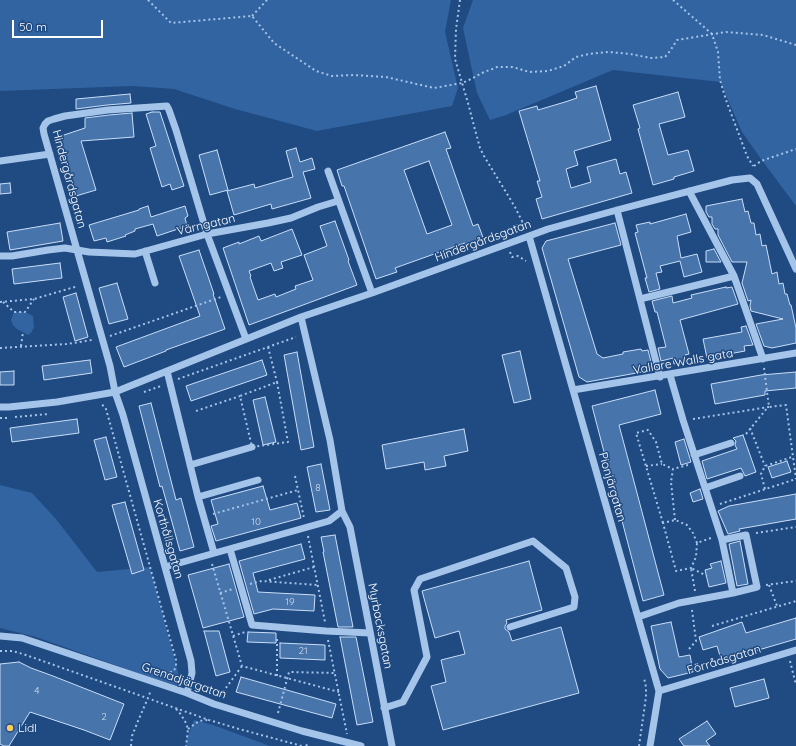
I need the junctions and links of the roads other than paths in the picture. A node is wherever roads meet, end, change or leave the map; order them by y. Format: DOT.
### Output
graph roads {
  1 [pos="50,154"];
  2 [pos="0,161"];
  3 [pos="328,171"];
  4 [pos="689,191"];
  5 [pos="338,201"];
  6 [pos="617,210"];
  7 [pos="207,234"];
  8 [pos="529,236"];
  9 [pos="77,250"];
  10 [pos="145,251"];
  11 [pos="0,256"];
  12 [pos="796,269"];
  13 [pos="734,276"];
  14 [pos="155,283"];
  15 [pos="372,293"];
  16 [pos="640,299"];
  17 [pos="302,317"];
  18 [pos="246,339"];
  19 [pos="796,353"];
  20 [pos="763,359"];
  21 [pos="167,371"];
  22 [pos="670,375"];
  23 [pos="660,376"];
  24 [pos="573,390"];
  25 [pos="115,392"];
  26 [pos="0,407"];
  27 [pos="731,443"];
  28 [pos="252,447"];
  29 [pos="694,455"];
  30 [pos="190,465"];
  31 [pos="740,476"];
  32 [pos="258,480"];
  33 [pos="705,488"];
  34 [pos="198,497"];
  35 [pos="342,511"];
  36 [pos="721,537"];
  37 [pos="230,549"];
  38 [pos="212,554"];
  39 [pos="165,567"];
  40 [pos="733,593"];
  41 [pos="638,616"];
  42 [pos="510,628"];
  43 [pos="370,633"];
  44 [pos="0,636"];
  45 [pos="796,650"];
  46 [pos="659,691"];
  47 [pos="187,693"];
  48 [pos="384,708"];
  49 [pos="361,746"];
  50 [pos="392,746"];
  51 [pos="650,746"];
  1 -- 2 [label="street"];
  1 -- 7 [label="street, Hindergårdsgatan"];
  1 -- 9 [label="street, Hindergårdsgatan"];
  3 -- 5 [label="street"];
  4 -- 6 [label="street, Hindergårdsgatan"];
  4 -- 12 [label="street, Hindergårdsgatan"];
  4 -- 13 [label="street"];
  5 -- 7 [label="street, Värngatan"];
  5 -- 15 [label="street"];
  6 -- 8 [label="street, Hindergårdsgatan"];
  6 -- 16 [label="street"];
  7 -- 10 [label="street, Värngatan"];
  7 -- 18 [label="street, Hindergårdsgatan"];
  8 -- 15 [label="street, Hindergårdsgatan"];
  8 -- 24 [label="street, Pionjärgatan"];
  9 -- 10 [label="street, Värngatan"];
  9 -- 11 [label="street, Värngatan"];
  9 -- 25 [label="street"];
  10 -- 14 [label="street"];
  13 -- 16 [label="street"];
  13 -- 20 [label="street"];
  15 -- 17 [label="street, Hindergårdsgatan"];
  16 -- 23 [label="street"];
  17 -- 18 [label="street, Hindergårdsgatan"];
  17 -- 35 [label="street, Myrbacksgatan"];
  18 -- 21 [label="street, Hindergårdsgatan"];
  19 -- 20 [label="street, Vallare Walls gata"];
  20 -- 22 [label="street, Vallare Walls gata"];
  21 -- 25 [label="street, Hindergårdsgatan"];
  21 -- 30 [label="street"];
  22 -- 23 [label="street, Vallare Walls gata"];
  22 -- 29 [label="street"];
  23 -- 24 [label="street, Vallare Walls gata"];
  24 -- 41 [label="street, Pionjärgatan"];
  25 -- 26 [label="street, Hindergårdsgatan"];
  25 -- 39 [label="street, Korthållsgatan"];
  27 -- 29 [label="street"];
  28 -- 30 [label="street"];
  29 -- 33 [label="street"];
  30 -- 34 [label="street"];
  31 -- 33 [label="street"];
  32 -- 34 [label="street"];
  33 -- 36 [label="street"];
  34 -- 38 [label="street"];
  35 -- 37 [label="street"];
  35 -- 43 [label="street, Myrbacksgatan"];
  36 -- 40 [label="street"];
  36 -- 40 [label="street"];
  37 -- 38 [label="street"];
  37 -- 43 [label="street"];
  38 -- 39 [label="street"];
  39 -- 47 [label="street, Korthållsgatan"];
  40 -- 41 [label="street"];
  41 -- 46 [label="street, Pionjärgatan"];
  42 -- 48 [label="street"];
  43 -- 48 [label="street, Myrbacksgatan"];
  44 -- 47 [label="street, Grenadjärgatan"];
  45 -- 46 [label="street, Förrådsgatan"];
  46 -- 51 [label="street, Pionjärgatan"];
  47 -- 49 [label="street, Grenadjärgatan"];
  48 -- 50 [label="street, Myrbacksgatan"];
}
